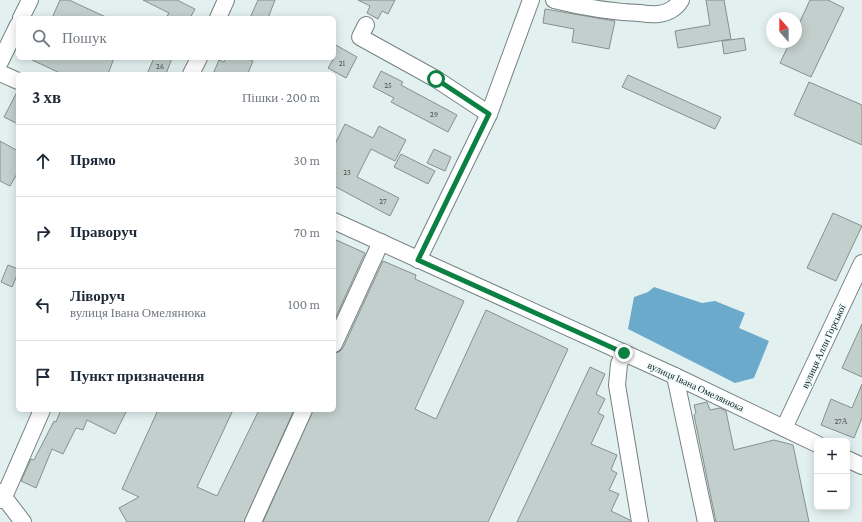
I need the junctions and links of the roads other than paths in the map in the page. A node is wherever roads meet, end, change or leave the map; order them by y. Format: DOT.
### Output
graph roads {
  1 [pos="30,0"];
  2 [pos="226,0"];
  3 [pos="532,0"];
  4 [pos="554,0"];
  5 [pos="681,0"];
  6 [pos="22,16"];
  7 [pos="219,16"];
  8 [pos="366,25"];
  9 [pos="16,29"];
  10 [pos="198,60"];
  11 [pos="0,62"];
  12 [pos="193,72"];
  13 [pos="0,73"];
  14 [pos="16,80"];
  15 [pos="489,114"];
  16 [pos="336,222"];
  17 [pos="380,242"];
  18 [pos="418,260"];
  19 [pos="862,263"];
  20 [pos="336,340"];
  21 [pos="624,353"];
  22 [pos="675,376"];
  23 [pos="41,412"];
  24 [pos="303,412"];
  25 [pos="784,428"];
  26 [pos="814,443"];
  27 [pos="850,460"];
  28 [pos="862,466"];
  29 [pos="1,496"];
  30 [pos="23,522"];
  31 [pos="253,522"];
  32 [pos="640,522"];
  33 [pos="706,522"];
  1 -- 6 [label="street"];
  2 -- 7 [label="street"];
  3 -- 15 [label="street"];
  4 -- 5 [label="street"];
  8 -- 15 [label="street"];
  9 -- 11 [label="street"];
  10 -- 12 [label="street"];
  13 -- 14 [label="street"];
  15 -- 18 [label="street"];
  16 -- 17 [label="street, вулиця Івана Омелянюка"];
  17 -- 18 [label="street, вулиця Івана Омелянюка"];
  17 -- 20 [label="street"];
  18 -- 21 [label="street, вулиця Івана Омелянюка"];
  19 -- 25 [label="street, вулиця Алли Горської"];
  21 -- 22 [label="street, вулиця Івана Омелянюка"];
  21 -- 32 [label="street"];
  22 -- 25 [label="street, вулиця Івана Омелянюка"];
  22 -- 33 [label="street"];
  23 -- 29 [label="street"];
  24 -- 31 [label="street"];
  25 -- 26 [label="street, вулиця Івана Омелянюка"];
  27 -- 28 [label="street"];
  29 -- 30 [label="street"];
}
